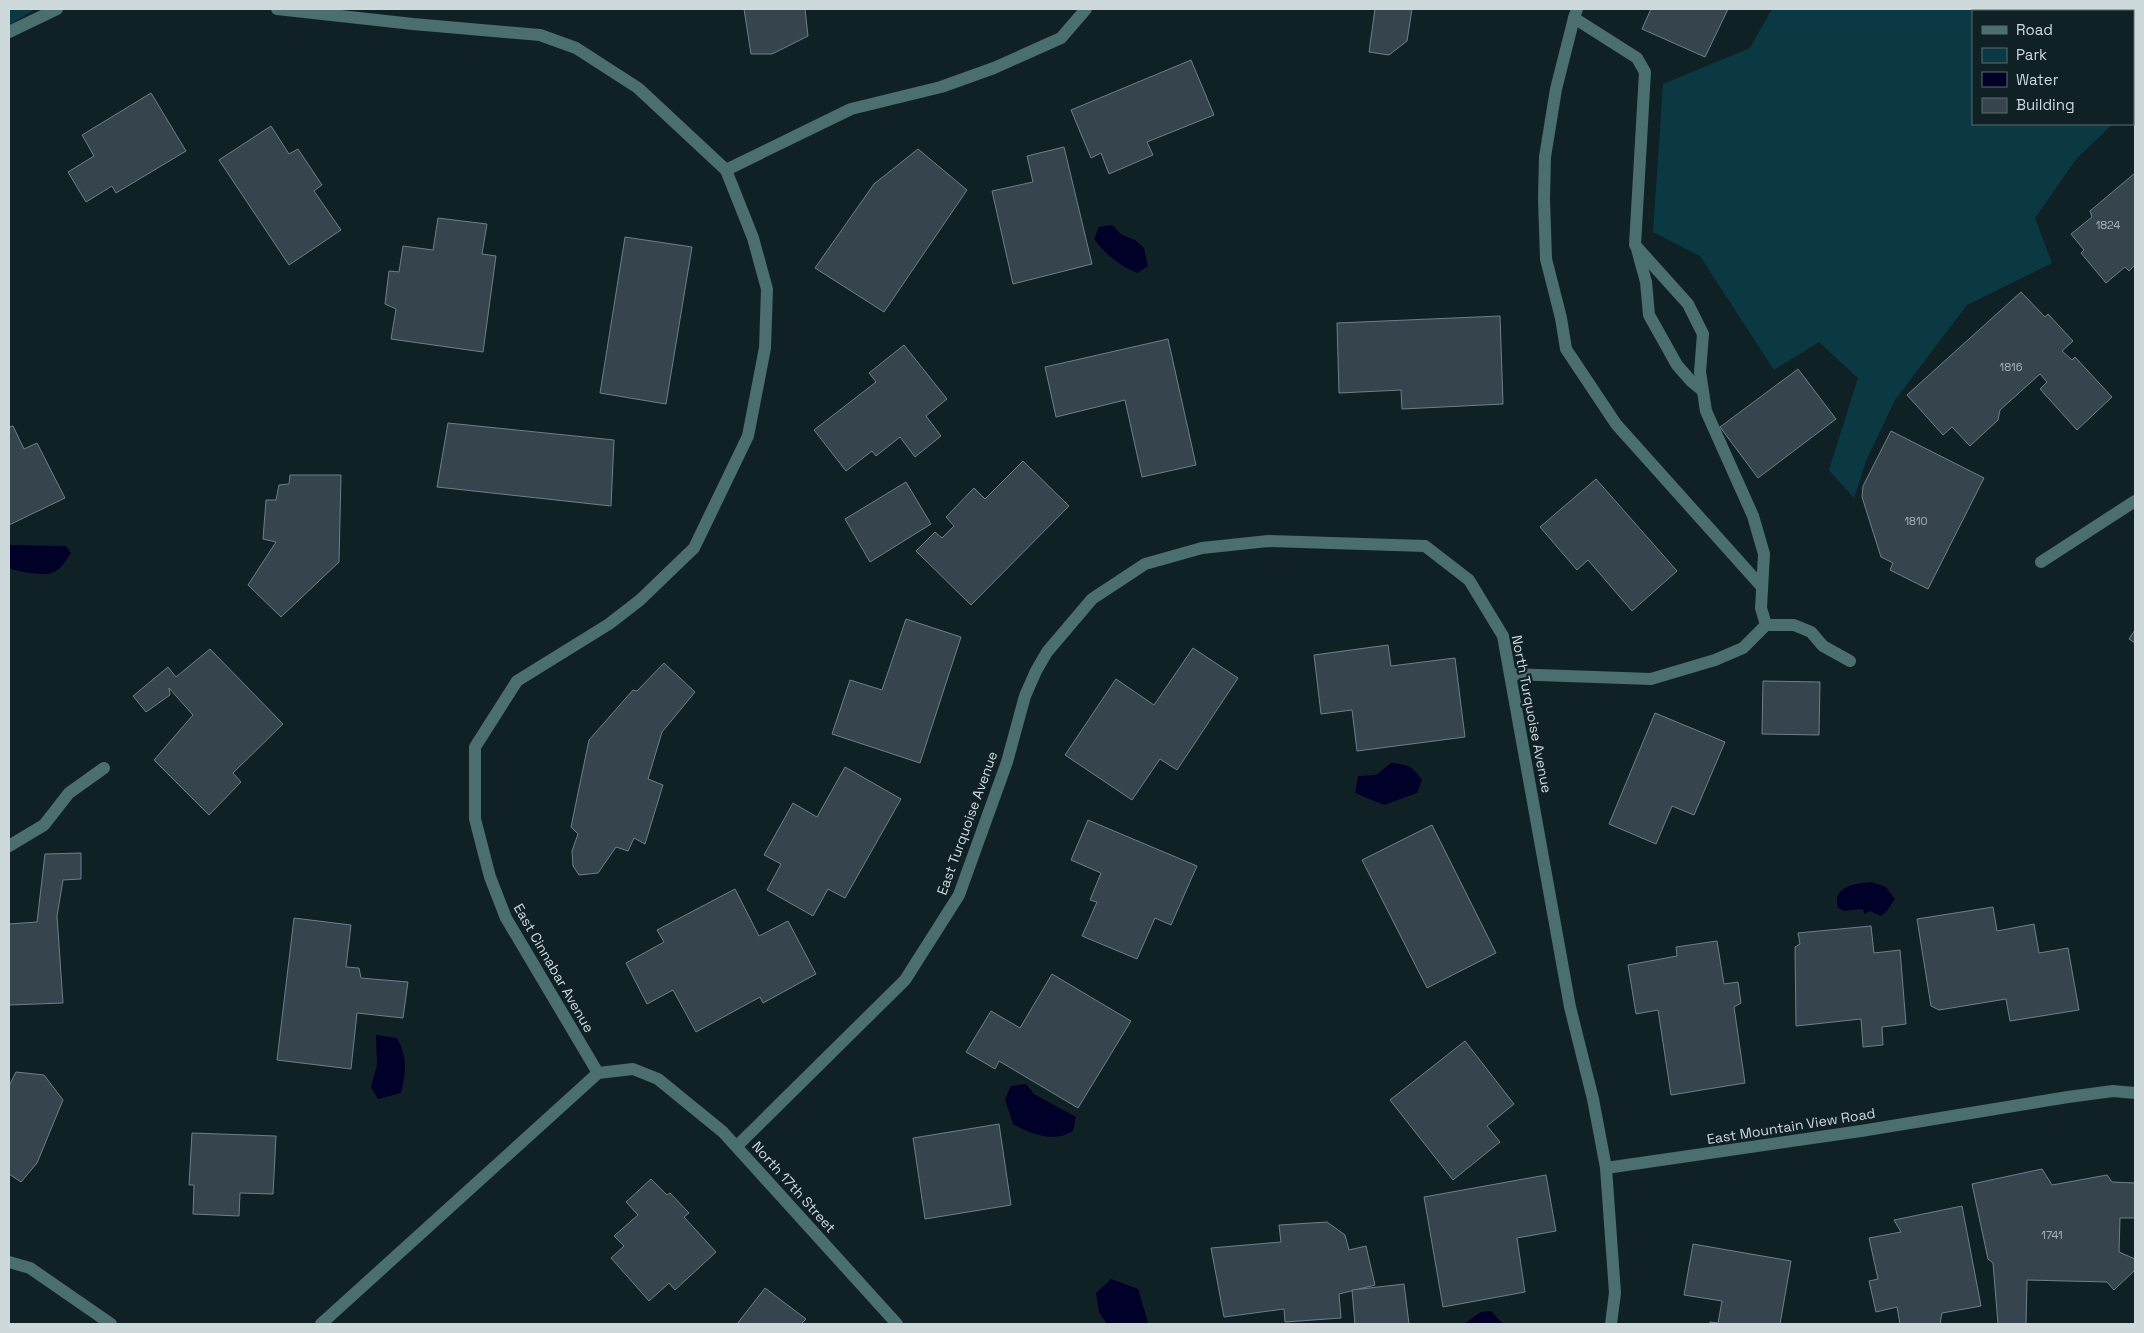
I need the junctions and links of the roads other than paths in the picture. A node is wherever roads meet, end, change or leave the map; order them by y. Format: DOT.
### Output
graph roads {
  1 [pos="57,9"];
  2 [pos="277,9"];
  3 [pos="1086,9"];
  4 [pos="1575,13"];
  5 [pos="9,32"];
  6 [pos="726,170"];
  7 [pos="1635,245"];
  8 [pos="1702,390"];
  9 [pos="2135,501"];
  10 [pos="2041,562"];
  11 [pos="1762,587"];
  12 [pos="1092,600"];
  13 [pos="1766,624"];
  14 [pos="1850,661"];
  15 [pos="1510,674"];
  16 [pos="104,768"];
  17 [pos="9,846"];
  18 [pos="598,1073"];
  19 [pos="2135,1093"];
  20 [pos="737,1146"];
  21 [pos="1606,1168"];
  22 [pos="9,1262"];
  23 [pos="111,1324"];
  24 [pos="322,1324"];
  25 [pos="897,1324"];
  26 [pos="1612,1324"];
  1 -- 5 [label="street"];
  2 -- 6 [label="street"];
  3 -- 6 [label="street"];
  4 -- 7 [label="street"];
  4 -- 11 [label="street"];
  6 -- 18 [label="street, East Cinnabar Avenue"];
  7 -- 8 [label="street"];
  7 -- 8 [label="street"];
  8 -- 11 [label="street"];
  9 -- 10 [label="street"];
  11 -- 13 [label="street"];
  12 -- 15 [label="street, North Turquoise Avenue"];
  12 -- 20 [label="street, East Turquoise Avenue"];
  13 -- 14 [label="street"];
  13 -- 15 [label="street"];
  15 -- 21 [label="street, North Turquoise Avenue"];
  16 -- 17 [label="street"];
  18 -- 20 [label="street, North 17th Street"];
  18 -- 24 [label="street"];
  19 -- 21 [label="street, East Mountain View Road"];
  20 -- 25 [label="street, North 17th Street"];
  21 -- 26 [label="street"];
  22 -- 23 [label="street"];
}
